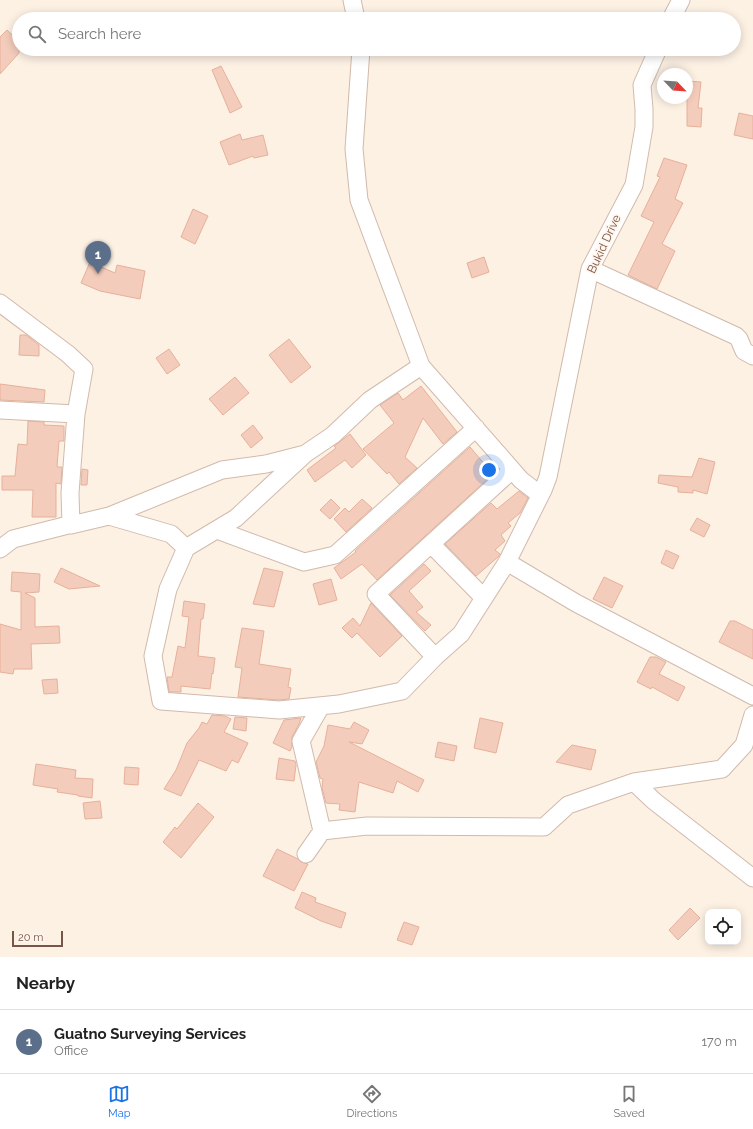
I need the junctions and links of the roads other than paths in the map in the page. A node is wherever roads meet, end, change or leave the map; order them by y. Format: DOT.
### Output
graph roads {
  1 [pos="352,0"];
  2 [pos="681,0"];
  3 [pos="355,12"];
  4 [pos="675,12"];
  5 [pos="361,56"];
  6 [pos="655,56"];
  7 [pos="590,269"];
  8 [pos="0,303"];
  9 [pos="753,356"];
  10 [pos="421,366"];
  11 [pos="0,410"];
  12 [pos="76,414"];
  13 [pos="476,428"];
  14 [pos="305,454"];
  15 [pos="512,470"];
  16 [pos="543,490"];
  17 [pos="109,516"];
  18 [pos="76,523"];
  19 [pos="217,530"];
  20 [pos="431,544"];
  21 [pos="186,548"];
  22 [pos="0,549"];
  23 [pos="507,562"];
  24 [pos="484,598"];
  25 [pos="435,657"];
  26 [pos="753,696"];
  27 [pos="321,706"];
  28 [pos="753,715"];
  29 [pos="634,782"];
  30 [pos="322,831"];
  31 [pos="306,854"];
  32 [pos="753,878"];
  1 -- 3 [label="street"];
  2 -- 4 [label="street"];
  5 -- 10 [label="street"];
  6 -- 7 [label="street, Bukid Drive"];
  7 -- 9 [label="street"];
  7 -- 16 [label="street, Bukid Drive"];
  8 -- 12 [label="street"];
  10 -- 13 [label="street"];
  10 -- 14 [label="street"];
  11 -- 12 [label="street"];
  12 -- 18 [label="street"];
  13 -- 15 [label="street"];
  13 -- 19 [label="street"];
  14 -- 17 [label="street"];
  14 -- 19 [label="street"];
  15 -- 16 [label="street"];
  15 -- 20 [label="street"];
  16 -- 23 [label="street, Bukid Drive"];
  17 -- 18 [label="street"];
  17 -- 21 [label="street"];
  18 -- 22 [label="street"];
  19 -- 21 [label="street"];
  20 -- 24 [label="street"];
  20 -- 25 [label="street"];
  21 -- 27 [label="street, Bukid Drive"];
  23 -- 24 [label="street, Bukid Drive"];
  23 -- 26 [label="street"];
  24 -- 25 [label="street, Bukid Drive"];
  25 -- 27 [label="street, Bukid Drive"];
  27 -- 30 [label="street"];
  28 -- 29 [label="street"];
  29 -- 30 [label="street"];
  29 -- 32 [label="street"];
  30 -- 31 [label="street"];
}
